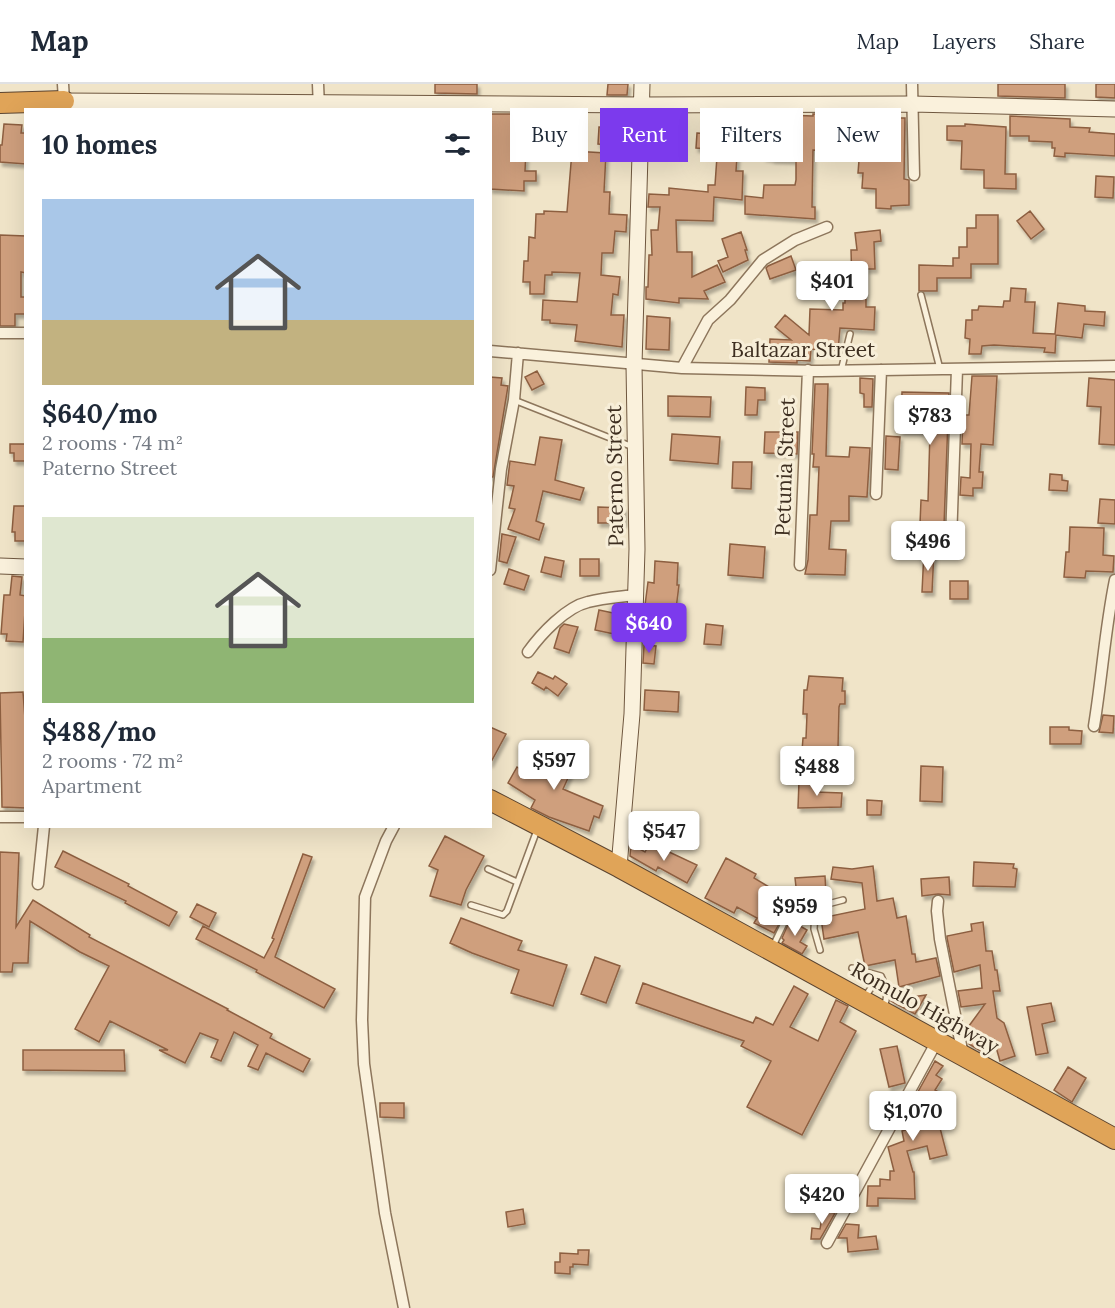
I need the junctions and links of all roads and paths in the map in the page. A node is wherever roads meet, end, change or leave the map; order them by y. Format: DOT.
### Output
graph roads {
  1 [pos="318,84"];
  2 [pos="642,84"];
  3 [pos="912,84"];
  4 [pos="64,101"];
  5 [pos="912,104"];
  6 [pos="642,105"];
  7 [pos="13,106"];
  8 [pos="319,106"];
  9 [pos="1115,109"];
  10 [pos="914,175"];
  11 [pos="826,227"];
  12 [pos="921,295"];
  13 [pos="0,333"];
  14 [pos="24,333"];
  15 [pos="850,334"];
  16 [pos="492,351"];
  17 [pos="518,353"];
  18 [pos="634,365"];
  19 [pos="1115,366"];
  20 [pos="682,368"];
  21 [pos="940,369"];
  22 [pos="957,369"];
  23 [pos="808,370"];
  24 [pos="881,370"];
  25 [pos="841,371"];
  26 [pos="514,400"];
  27 [pos="636,448"];
  28 [pos="876,494"];
  29 [pos="951,541"];
  30 [pos="492,552"];
  31 [pos="800,565"];
  32 [pos="0,566"];
  33 [pos="24,567"];
  34 [pos="1115,580"];
  35 [pos="635,595"];
  36 [pos="528,652"];
  37 [pos="1094,726"];
  38 [pos="492,801"];
  39 [pos="0,817"];
  40 [pos="24,817"];
  41 [pos="539,825"];
  42 [pos="44,828"];
  43 [pos="393,828"];
  44 [pos="619,867"];
  45 [pos="488,869"];
  46 [pos="517,882"];
  47 [pos="38,884"];
  48 [pos="843,900"];
  49 [pos="938,901"];
  50 [pos="471,905"];
  51 [pos="785,921"];
  52 [pos="820,950"];
  53 [pos="771,951"];
  54 [pos="852,969"];
  55 [pos="880,1011"];
  56 [pos="937,1041"];
  57 [pos="963,1056"];
  58 [pos="1115,1139"];
  59 [pos="827,1243"];
  60 [pos="404,1308"];
  1 -- 8 [label="street"];
  2 -- 6 [label="street, Paterno Street"];
  3 -- 5 [label="street"];
  4 -- 7 [label="highway"];
  4 -- 8 [label="street"];
  5 -- 6 [label="street"];
  5 -- 9 [label="street"];
  5 -- 10 [label="street"];
  6 -- 8 [label="street"];
  6 -- 18 [label="street, Paterno Street"];
  11 -- 20 [label="street"];
  12 -- 21 [label="lane"];
  13 -- 14 [label="street"];
  15 -- 25 [label="lane"];
  16 -- 17 [label="street, Baltazar Street"];
  17 -- 18 [label="street, Baltazar Street"];
  17 -- 26 [label="street"];
  18 -- 20 [label="street, Baltazar Street"];
  18 -- 27 [label="street, Paterno Street"];
  19 -- 22 [label="street, Baltazar Street"];
  20 -- 23 [label="street, Baltazar Street"];
  21 -- 22 [label="street, Baltazar Street"];
  21 -- 24 [label="street, Baltazar Street"];
  22 -- 29 [label="street"];
  23 -- 25 [label="street, Baltazar Street"];
  23 -- 31 [label="street, Petunia Street"];
  24 -- 25 [label="street, Baltazar Street"];
  24 -- 28 [label="street"];
  26 -- 27 [label="lane"];
  26 -- 30 [label="street"];
  27 -- 35 [label="street, Paterno Street"];
  32 -- 33 [label="street"];
  34 -- 37 [label="street"];
  35 -- 36 [label="street"];
  35 -- 44 [label="street, Paterno Street"];
  38 -- 41 [label="highway, Romulo Highway"];
  39 -- 40 [label="street"];
  41 -- 44 [label="highway, Romulo Highway"];
  41 -- 46 [label="lane"];
  42 -- 47 [label="street"];
  43 -- 60 [label="street"];
  44 -- 53 [label="highway, Romulo Highway"];
  45 -- 46 [label="lane"];
  46 -- 50 [label="lane"];
  48 -- 52 [label="lane"];
  49 -- 57 [label="street"];
  51 -- 53 [label="lane"];
  53 -- 55 [label="highway, Romulo Highway"];
  54 -- 55 [label="lane"];
  55 -- 56 [label="highway, Romulo Highway"];
  56 -- 57 [label="highway, Romulo Highway"];
  56 -- 59 [label="street"];
  57 -- 58 [label="highway, Romulo Highway"];
}
